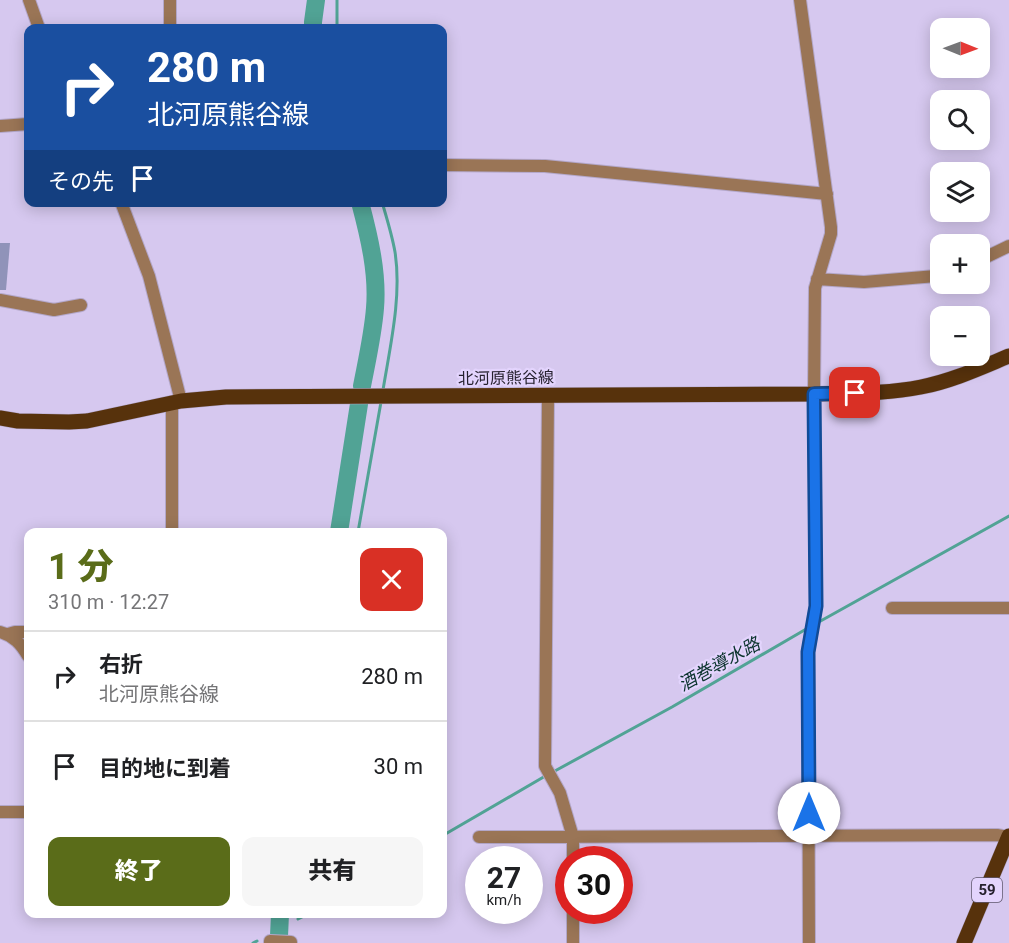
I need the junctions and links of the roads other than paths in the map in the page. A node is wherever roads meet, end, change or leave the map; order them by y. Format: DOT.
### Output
graph roads {
  1 [pos="29,0"];
  2 [pos="170,0"];
  3 [pos="800,0"];
  4 [pos="38,24"];
  5 [pos="170,24"];
  6 [pos="24,124"];
  7 [pos="0,126"];
  8 [pos="447,165"];
  9 [pos="826,194"];
  10 [pos="123,207"];
  11 [pos="1009,246"];
  12 [pos="990,255"];
  13 [pos="930,276"];
  14 [pos="817,279"];
  15 [pos="0,300"];
  16 [pos="81,305"];
  17 [pos="1009,356"];
  18 [pos="814,394"];
  19 [pos="548,396"];
  20 [pos="176,401"];
  21 [pos="0,418"];
  22 [pos="172,528"];
  23 [pos="892,608"];
  24 [pos="1009,608"];
  25 [pos="24,632"];
  26 [pos="4,633"];
  27 [pos="24,650"];
  28 [pos="0,812"];
  29 [pos="24,812"];
  30 [pos="809,836"];
  31 [pos="479,837"];
  32 [pos="573,837"];
  33 [pos="1009,837"];
  34 [pos="573,846"];
  35 [pos="573,924"];
  36 [pos="270,942"];
  37 [pos="291,942"];
  38 [pos="573,943"];
  39 [pos="809,943"];
  40 [pos="964,943"];
  1 -- 4 [label="street"];
  2 -- 5 [label="street"];
  3 -- 9 [label="street"];
  6 -- 7 [label="street"];
  8 -- 9 [label="street"];
  9 -- 14 [label="street"];
  10 -- 20 [label="street"];
  11 -- 12 [label="street"];
  13 -- 14 [label="street"];
  14 -- 18 [label="street"];
  15 -- 16 [label="street"];
  17 -- 18 [label="main road, 北河原熊谷線"];
  18 -- 19 [label="main road, 北河原熊谷線"];
  18 -- 30 [label="street"];
  19 -- 20 [label="main road, 北河原熊谷線"];
  19 -- 32 [label="street"];
  20 -- 21 [label="main road, 北河原熊谷線"];
  20 -- 22 [label="street"];
  23 -- 24 [label="street"];
  25 -- 26 [label="street"];
  26 -- 27 [label="street"];
  28 -- 29 [label="street"];
  30 -- 32 [label="street"];
  30 -- 33 [label="street"];
  30 -- 39 [label="street"];
  31 -- 32 [label="street"];
  32 -- 34 [label="street"];
  33 -- 40 [label="main road, 59"];
  35 -- 38 [label="street"];
  36 -- 37 [label="street"];
}
